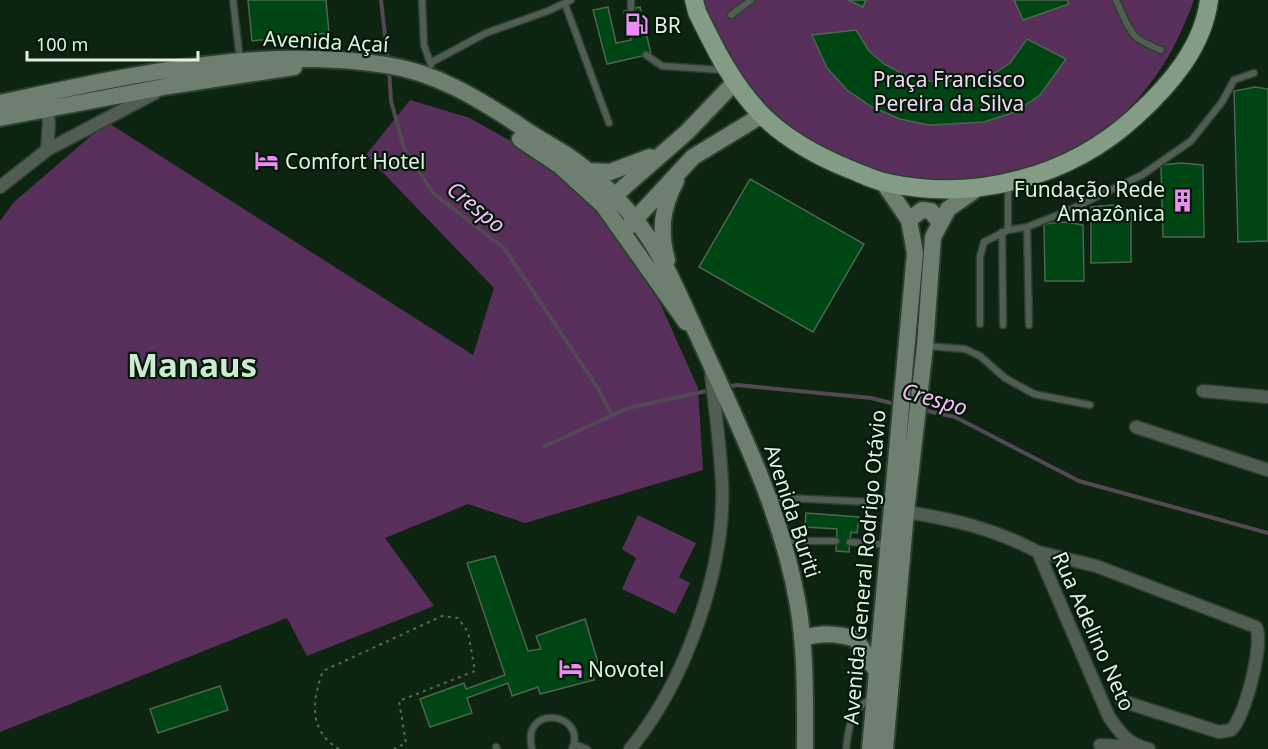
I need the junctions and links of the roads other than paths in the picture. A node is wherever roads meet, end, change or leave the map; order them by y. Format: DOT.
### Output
graph roads {
  1 [pos="233,0"];
  2 [pos="422,0"];
  3 [pos="631,0"];
  4 [pos="694,0"];
  5 [pos="751,0"];
  6 [pos="1116,0"];
  7 [pos="568,2"];
  8 [pos="1211,4"];
  9 [pos="631,9"];
  10 [pos="731,15"];
  11 [pos="1161,50"];
  12 [pos="646,55"];
  13 [pos="240,61"];
  14 [pos="1254,73"];
  15 [pos="430,75"];
  16 [pos="729,76"];
  17 [pos="169,86"];
  18 [pos="46,102"];
  19 [pos="0,103"];
  20 [pos="762,115"];
  21 [pos="0,118"];
  22 [pos="609,123"];
  23 [pos="667,149"];
  24 [pos="47,150"];
  25 [pos="684,166"];
  26 [pos="586,171"];
  27 [pos="883,182"];
  28 [pos="1008,185"];
  29 [pos="0,187"];
  30 [pos="978,188"];
  31 [pos="608,201"];
  32 [pos="636,220"];
  33 [pos="909,220"];
  34 [pos="939,222"];
  35 [pos="1027,227"];
  36 [pos="623,231"];
  37 [pos="1005,231"];
  38 [pos="673,281"];
  39 [pos="980,324"];
  40 [pos="1003,325"];
  41 [pos="1029,325"];
  42 [pos="697,334"];
  43 [pos="925,346"];
  44 [pos="709,357"];
  45 [pos="1203,391"];
  46 [pos="1268,397"];
  47 [pos="1090,405"];
  48 [pos="1136,427"];
  49 [pos="1268,470"];
  50 [pos="769,497"];
  51 [pos="898,508"];
  52 [pos="783,540"];
  53 [pos="837,541"];
  54 [pos="850,542"];
  55 [pos="888,545"];
  56 [pos="1038,552"];
  57 [pos="802,638"];
  58 [pos="877,672"];
  59 [pos="874,696"];
  60 [pos="1122,701"];
  61 [pos="1100,745"];
  62 [pos="573,746"];
  63 [pos="634,747"];
  64 [pos="1142,748"];
  65 [pos="532,749"];
  66 [pos="587,749"];
  67 [pos="805,749"];
  68 [pos="846,749"];
  69 [pos="870,749"];
  70 [pos="885,749"];
  1 -- 13 [label="lane"];
  2 -- 15 [label="lane"];
  3 -- 9 [label="lane"];
  4 -- 16 [label="main road"];
  5 -- 10 [label="lane"];
  6 -- 11 [label="lane"];
  7 -- 15 [label="lane"];
  7 -- 22 [label="lane"];
  8 -- 28 [label="main road"];
  12 -- 16 [label="lane"];
  13 -- 15 [label="main road, Avenida Açaí"];
  13 -- 18 [label="main road, Avenida Açaí"];
  14 -- 35 [label="lane"];
  15 -- 17 [label="main road, Avenida Açaí"];
  15 -- 26 [label="main road, Avenida Açaí"];
  15 -- 31 [label="main road, Avenida Açaí"];
  16 -- 20 [label="main road"];
  16 -- 23 [label="main road"];
  17 -- 18 [label="main road, Avenida Açaí"];
  17 -- 24 [label="street"];
  18 -- 19 [label="main road, Avenida Açaí"];
  18 -- 21 [label="main road, Avenida Açaí"];
  18 -- 24 [label="street"];
  20 -- 25 [label="main road"];
  20 -- 27 [label="main road"];
  23 -- 26 [label="main road"];
  23 -- 31 [label="main road"];
  24 -- 29 [label="street"];
  25 -- 32 [label="main road"];
  25 -- 38 [label="main road"];
  26 -- 31 [label="main road, Avenida Açaí"];
  27 -- 30 [label="main road"];
  27 -- 33 [label="main road, Avenida General Rodrigo Otávio"];
  28 -- 30 [label="main road"];
  28 -- 37 [label="lane"];
  30 -- 34 [label="main road"];
  31 -- 32 [label="main road, Avenida Buriti"];
  31 -- 36 [label="main road, Avenida Buriti"];
  32 -- 36 [label="main road"];
  32 -- 38 [label="main road, Avenida Buriti"];
  33 -- 34 [label="main road"];
  33 -- 51 [label="main road, Avenida General Rodrigo Otávio"];
  34 -- 43 [label="main road, Avenida General Rodrigo Otávio"];
  35 -- 37 [label="lane"];
  35 -- 41 [label="lane"];
  36 -- 42 [label="main road, Avenida Buriti"];
  37 -- 39 [label="lane"];
  37 -- 40 [label="lane"];
  38 -- 42 [label="main road, Avenida Buriti"];
  42 -- 44 [label="main road, Avenida Buriti"];
  43 -- 47 [label="lane"];
  43 -- 51 [label="main road, Avenida General Rodrigo Otávio"];
  44 -- 50 [label="main road, Avenida Buriti"];
  44 -- 63 [label="street"];
  45 -- 46 [label="street"];
  48 -- 49 [label="street"];
  50 -- 51 [label="lane"];
  50 -- 52 [label="main road, Avenida Buriti"];
  51 -- 55 [label="main road, Avenida General Rodrigo Otávio"];
  51 -- 56 [label="street, Rua Adelino Neto"];
  51 -- 70 [label="main road, Avenida General Rodrigo Otávio"];
  52 -- 53 [label="lane"];
  52 -- 57 [label="main road, Avenida Buriti"];
  54 -- 55 [label="lane"];
  55 -- 58 [label="main road, Avenida General Rodrigo Otávio"];
  56 -- 60 [label="street"];
  56 -- 64 [label="street, Rua Adelino Neto"];
  57 -- 58 [label="main road"];
  57 -- 67 [label="main road, Avenida Buriti"];
  58 -- 59 [label="main road, Avenida General Rodrigo Otávio"];
  59 -- 68 [label="lane"];
  59 -- 69 [label="main road, Avenida General Rodrigo Otávio"];
  61 -- 64 [label="street, Rua Adelino Neto"];
  62 -- 65 [label="lane"];
  62 -- 66 [label="lane"];
}
